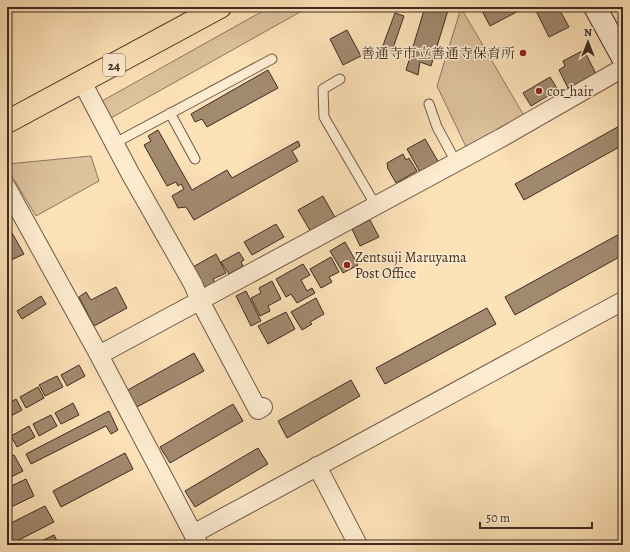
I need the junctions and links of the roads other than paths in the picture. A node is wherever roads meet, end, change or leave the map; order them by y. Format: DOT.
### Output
graph roads {
  1 [pos="220,7"];
  2 [pos="595,7"];
  3 [pos="623,58"];
  4 [pos="272,59"];
  5 [pos="623,68"];
  6 [pos="340,79"];
  7 [pos="82,82"];
  8 [pos="429,104"];
  9 [pos="170,113"];
  10 [pos="7,122"];
  11 [pos="114,143"];
  12 [pos="195,159"];
  13 [pos="456,162"];
  14 [pos="7,188"];
  15 [pos="376,206"];
  16 [pos="200,301"];
  17 [pos="623,301"];
  18 [pos="99,355"];
  19 [pos="263,407"];
  20 [pos="317,466"];
  21 [pos="196,539"];
  22 [pos="358,545"];
  1 -- 7 [label="main road, 24"];
  2 -- 3 [label="street"];
  4 -- 9 [label="lane"];
  5 -- 13 [label="street"];
  6 -- 15 [label="lane"];
  7 -- 10 [label="main road, 24"];
  7 -- 11 [label="street"];
  8 -- 13 [label="lane"];
  9 -- 11 [label="lane"];
  9 -- 12 [label="lane"];
  11 -- 16 [label="street"];
  13 -- 15 [label="street"];
  14 -- 18 [label="street"];
  15 -- 16 [label="street"];
  16 -- 18 [label="street"];
  16 -- 19 [label="street"];
  17 -- 20 [label="street"];
  18 -- 21 [label="street"];
  20 -- 21 [label="street"];
  20 -- 22 [label="street"];
}
